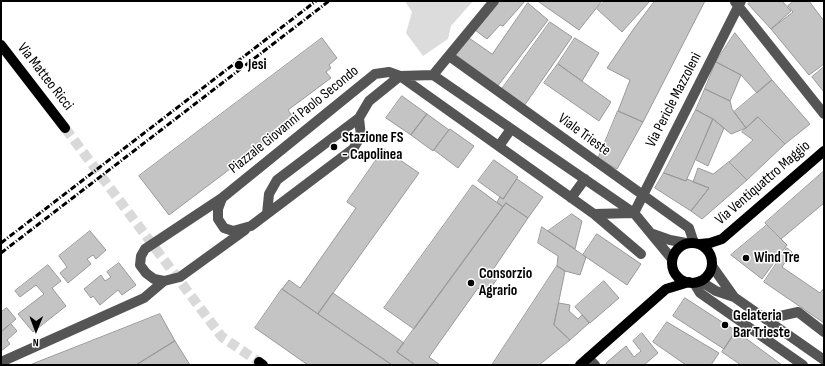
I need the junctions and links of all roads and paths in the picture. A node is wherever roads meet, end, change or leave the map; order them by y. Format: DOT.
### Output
graph roads {
  1 [pos="494,1"];
  2 [pos="738,3"];
  3 [pos="1,45"];
  4 [pos="449,56"];
  5 [pos="433,75"];
  6 [pos="400,76"];
  7 [pos="824,114"];
  8 [pos="359,118"];
  9 [pos="65,128"];
  10 [pos="511,129"];
  11 [pos="499,146"];
  12 [pos="824,151"];
  13 [pos="585,179"];
  14 [pos="642,195"];
  15 [pos="222,198"];
  16 [pos="571,198"];
  17 [pos="634,213"];
  18 [pos="267,214"];
  19 [pos="594,214"];
  20 [pos="251,226"];
  21 [pos="651,233"];
  22 [pos="722,239"];
  23 [pos="693,243"];
  24 [pos="641,254"];
  25 [pos="672,259"];
  26 [pos="712,262"];
  27 [pos="673,269"];
  28 [pos="164,281"];
  29 [pos="694,282"];
  30 [pos="666,289"];
  31 [pos="734,297"];
  32 [pos="767,319"];
  33 [pos="824,332"];
  34 [pos="824,360"];
  35 [pos="591,361"];
  36 [pos="1,362"];
  37 [pos="580,365"];
  38 [pos="803,365"];
  1 -- 4 [label="street"];
  2 -- 7 [label="street"];
  2 -- 14 [label="street, Via Pericle Mazzoleni"];
  3 -- 9 [label="main road, Via Matteo Ricci"];
  4 -- 5 [label="street"];
  4 -- 14 [label="street, Viale Trieste"];
  5 -- 6 [label="street"];
  5 -- 10 [label="street"];
  6 -- 8 [label="street"];
  6 -- 11 [label="street"];
  6 -- 15 [label="street, Piazzale Giovanni Paolo Secondo"];
  8 -- 18 [label="street"];
  8 -- 18 [label="street"];
  10 -- 11 [label="street"];
  10 -- 13 [label="street"];
  11 -- 16 [label="street"];
  12 -- 22 [label="main road, Via Ventiquattro Maggio"];
  13 -- 16 [label="street"];
  13 -- 17 [label="street"];
  14 -- 17 [label="street, Via Pericle Mazzoleni"];
  14 -- 23 [label="street, Viale Trieste"];
  15 -- 20 [label="street"];
  15 -- 28 [label="street, Piazzale Giovanni Paolo Secondo"];
  16 -- 19 [label="street"];
  17 -- 19 [label="street"];
  17 -- 21 [label="street"];
  18 -- 20 [label="street"];
  19 -- 24 [label="street"];
  20 -- 28 [label="street"];
  21 -- 23 [label="street"];
  21 -- 25 [label="street"];
  22 -- 23 [label="main road, Via Ventiquattro Maggio"];
  22 -- 26 [label="main road, Via Ventiquattro Maggio"];
  23 -- 25 [label="main road"];
  23 -- 26 [label="main road, Viale Trieste"];
  25 -- 27 [label="main road"];
  26 -- 29 [label="main road"];
  26 -- 31 [label="street, Viale Trieste"];
  27 -- 29 [label="main road, Viale Trieste"];
  27 -- 30 [label="main road"];
  28 -- 36 [label="street"];
  29 -- 30 [label="main road"];
  29 -- 31 [label="street, Viale Trieste"];
  29 -- 38 [label="street, Viale Trieste"];
  30 -- 35 [label="main road"];
  31 -- 32 [label="street, Viale Trieste"];
  32 -- 33 [label="street"];
  32 -- 34 [label="street, Viale Trieste"];
  35 -- 37 [label="main road"];
}
